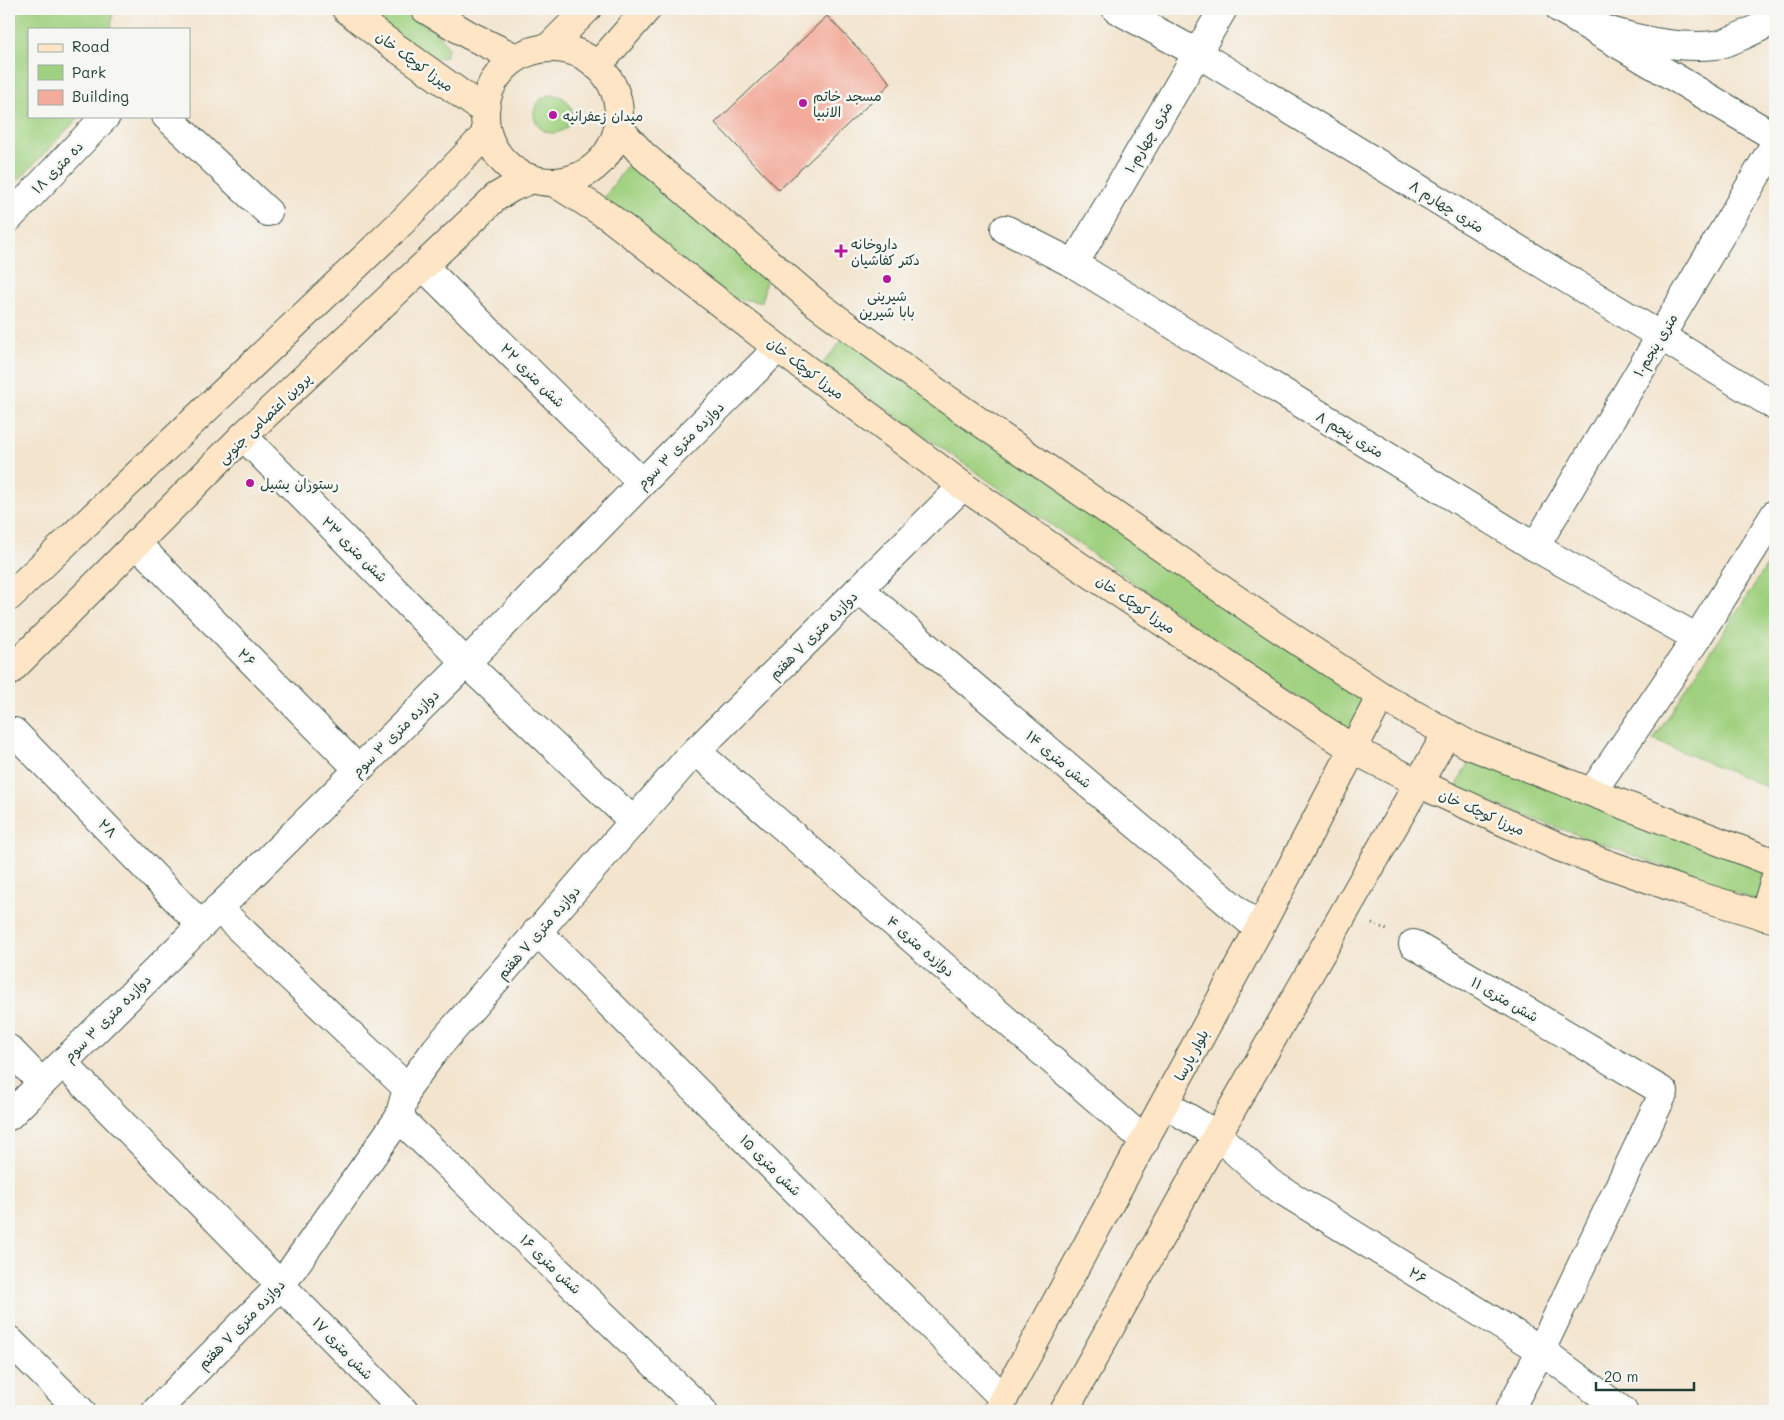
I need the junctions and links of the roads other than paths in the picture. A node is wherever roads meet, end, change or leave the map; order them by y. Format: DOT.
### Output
graph roads {
  1 [pos="346,9"];
  2 [pos="425,9"];
  3 [pos="587,9"];
  4 [pos="647,9"];
  5 [pos="1116,9"];
  6 [pos="1223,9"];
  7 [pos="1568,14"];
  8 [pos="1775,20"];
  9 [pos="548,48"];
  10 [pos="1197,53"];
  11 [pos="516,58"];
  12 [pos="597,66"];
  13 [pos="104,118"];
  14 [pos="168,118"];
  15 [pos="486,122"];
  16 [pos="618,127"];
  17 [pos="1775,137"];
  18 [pos="1775,144"];
  19 [pos="544,181"];
  20 [pos="268,212"];
  21 [pos="9,218"];
  22 [pos="1004,229"];
  23 [pos="1074,264"];
  24 [pos="424,267"];
  25 [pos="1660,337"];
  26 [pos="778,348"];
  27 [pos="1775,406"];
  28 [pos="243,436"];
  29 [pos="642,483"];
  30 [pos="964,486"];
  31 [pos="1775,514"];
  32 [pos="136,544"];
  33 [pos="1535,547"];
  34 [pos="859,589"];
  35 [pos="9,597"];
  36 [pos="1697,638"];
  37 [pos="466,663"];
  38 [pos="9,672"];
  39 [pos="1381,696"];
  40 [pos="14,732"];
  41 [pos="1447,733"];
  42 [pos="1354,750"];
  43 [pos="696,751"];
  44 [pos="358,769"];
  45 [pos="1418,783"];
  46 [pos="1592,792"];
  47 [pos="634,822"];
  48 [pos="1775,863"];
  49 [pos="1775,879"];
  50 [pos="210,917"];
  51 [pos="1770,917"];
  52 [pos="1260,929"];
  53 [pos="537,931"];
  54 [pos="1413,944"];
  55 [pos="9,1049"];
  56 [pos="63,1063"];
  57 [pos="42,1083"];
  58 [pos="407,1088"];
  59 [pos="1165,1104"];
  60 [pos="9,1116"];
  61 [pos="399,1118"];
  62 [pos="1217,1135"];
  63 [pos="1145,1141"];
  64 [pos="281,1285"];
  65 [pos="9,1340"];
  66 [pos="1541,1350"];
  67 [pos="1000,1405"];
  68 [pos="81,1411"];
  69 [pos="156,1411"];
  70 [pos="404,1411"];
  71 [pos="703,1411"];
  72 [pos="1064,1411"];
  73 [pos="1509,1411"];
  74 [pos="1623,1411"];
  1 -- 15 [label="main road, میرزا کوچک خان"];
  2 -- 11 [label="main road"];
  3 -- 9 [label="main road"];
  4 -- 12 [label="main road"];
  5 -- 10 [label="street, ۸ متری چهارم"];
  6 -- 10 [label="street, ۱۰متری چهارم"];
  7 -- 8 [label="street"];
  7 -- 17 [label="street"];
  9 -- 11 [label="main road"];
  9 -- 12 [label="main road"];
  10 -- 23 [label="street, ۱۰متری چهارم"];
  10 -- 25 [label="street, ۸ متری چهارم"];
  11 -- 15 [label="main road"];
  12 -- 16 [label="main road"];
  13 -- 21 [label="street, ده متری ۱۸"];
  14 -- 20 [label="street"];
  15 -- 19 [label="main road"];
  15 -- 35 [label="main road"];
  16 -- 19 [label="main road"];
  16 -- 39 [label="main road"];
  18 -- 25 [label="street, ۱۰متری پنجم"];
  19 -- 24 [label="main road, پروین اعتصامی جنوبی"];
  19 -- 26 [label="main road, میرزا کوچک خان"];
  22 -- 23 [label="street, ۸ متری پنجم"];
  23 -- 33 [label="street, ۸ متری پنجم"];
  24 -- 28 [label="main road, پروین اعتصامی جنوبی"];
  24 -- 29 [label="street, شش متری ۲۲"];
  25 -- 27 [label="street, ۸ متری چهارم"];
  25 -- 33 [label="street, ۱۰متری پنجم"];
  26 -- 29 [label="street, دوازده متری ۳ سوم"];
  26 -- 30 [label="main road, میرزا کوچک خان"];
  28 -- 32 [label="main road, پروین اعتصامی جنوبی"];
  28 -- 37 [label="street, شش متری ۲۳"];
  29 -- 37 [label="street, دوازده متری ۳ سوم"];
  30 -- 34 [label="street, دوازده متری ۷ هفتم"];
  30 -- 42 [label="main road, میرزا کوچک خان"];
  31 -- 36 [label="street"];
  32 -- 38 [label="main road, پروین اعتصامی جنوبی"];
  32 -- 44 [label="street, ۲۶"];
  33 -- 36 [label="street, ۸ متری پنجم"];
  34 -- 43 [label="street, دوازده متری ۷ هفتم"];
  34 -- 52 [label="street, شش متری ۱۴"];
  36 -- 46 [label="street"];
  37 -- 44 [label="street, دوازده متری ۳ سوم"];
  37 -- 47 [label="street, شش متری ۲۳"];
  39 -- 41 [label="main road"];
  39 -- 42 [label="main road, بلوار پارسا"];
  40 -- 50 [label="street, ۲۸"];
  41 -- 45 [label="main road"];
  41 -- 46 [label="main road"];
  42 -- 45 [label="main road, میرزا کوچک خان"];
  42 -- 52 [label="main road, بلوار پارسا"];
  43 -- 47 [label="street, دوازده متری ۷ هفتم"];
  43 -- 63 [label="street, دوازده متری ۴"];
  44 -- 50 [label="street, دوازده متری ۳ سوم"];
  45 -- 51 [label="main road, میرزا کوچک خان"];
  45 -- 62 [label="main road"];
  46 -- 48 [label="main road"];
  47 -- 53 [label="street, دوازده متری ۷ هفتم"];
  49 -- 51 [label="main road"];
  50 -- 56 [label="street, دوازده متری ۳ سوم"];
  50 -- 58 [label="street, ۲۸"];
  52 -- 59 [label="main road, بلوار پارسا"];
  53 -- 58 [label="street, دوازده متری ۷ هفتم"];
  53 -- 67 [label="street, شش متری ۱۵"];
  54 -- 66 [label="street, شش متری ۱۱"];
  55 -- 57 [label="street"];
  56 -- 57 [label="street, دوازده متری ۳ سوم"];
  56 -- 64 [label="street, شش متری ۱۷"];
  57 -- 60 [label="street, دوازده متری ۳ سوم"];
  58 -- 61 [label="street, دوازده متری ۷ هفتم"];
  59 -- 62 [label="street, ۲۶"];
  59 -- 63 [label="main road, بلوار پارسا"];
  61 -- 64 [label="street, دوازده متری ۷ هفتم"];
  61 -- 71 [label="street, شش متری ۱۶"];
  62 -- 66 [label="street, ۲۶"];
  62 -- 72 [label="main road"];
  63 -- 67 [label="main road, بلوار پارسا"];
  64 -- 69 [label="street, دوازده متری ۷ هفتم"];
  64 -- 70 [label="street, شش متری ۱۷"];
  65 -- 68 [label="street"];
  66 -- 73 [label="street"];
  66 -- 74 [label="street, ۲۶"];
}
